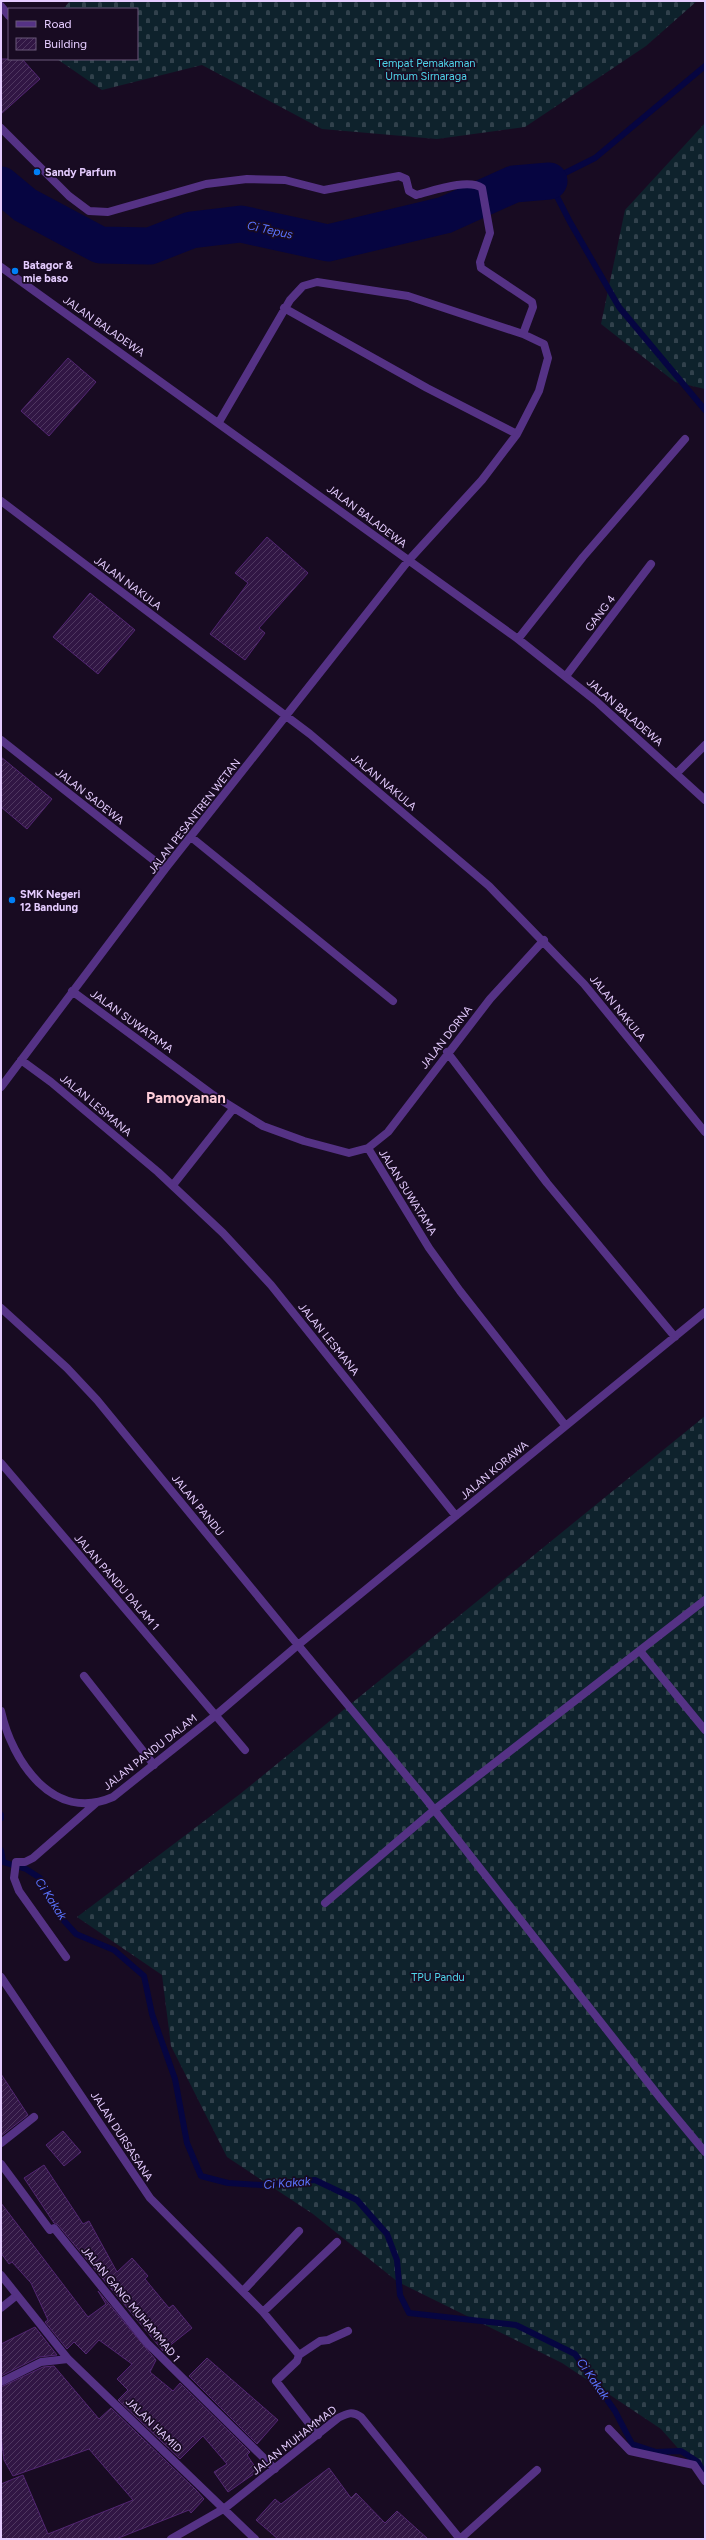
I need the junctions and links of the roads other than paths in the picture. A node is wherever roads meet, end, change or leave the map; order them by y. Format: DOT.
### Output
graph roads {
  1 [pos="1,6"];
  2 [pos="8,15"];
  3 [pos="1,128"];
  4 [pos="1,267"];
  5 [pos="284,308"];
  6 [pos="523,334"];
  7 [pos="219,422"];
  8 [pos="517,434"];
  9 [pos="686,438"];
  10 [pos="1,501"];
  11 [pos="408,561"];
  12 [pos="651,564"];
  13 [pos="518,639"];
  14 [pos="566,676"];
  15 [pos="287,717"];
  16 [pos="1,740"];
  17 [pos="705,746"];
  18 [pos="677,773"];
  19 [pos="705,800"];
  20 [pos="190,837"];
  21 [pos="165,869"];
  22 [pos="544,940"];
  23 [pos="72,991"];
  24 [pos="393,1001"];
  25 [pos="447,1052"];
  26 [pos="21,1060"];
  27 [pos="1,1087"];
  28 [pos="233,1109"];
  29 [pos="705,1132"];
  30 [pos="368,1148"];
  31 [pos="173,1186"];
  32 [pos="1,1308"];
  33 [pos="705,1312"];
  34 [pos="675,1337"];
  35 [pos="565,1425"];
  36 [pos="1,1463"];
  37 [pos="456,1516"];
  38 [pos="705,1600"];
  39 [pos="298,1644"];
  40 [pos="640,1651"];
  41 [pos="84,1676"];
  42 [pos="1,1711"];
  43 [pos="216,1715"];
  44 [pos="705,1730"];
  45 [pos="245,1750"];
  46 [pos="154,1765"];
  47 [pos="96,1803"];
  48 [pos="434,1810"];
  49 [pos="325,1903"];
  50 [pos="66,1957"];
  51 [pos="1,1977"];
  52 [pos="34,2117"];
  53 [pos="1,2142"];
  54 [pos="705,2152"];
  55 [pos="1,2164"];
  56 [pos="299,2231"];
  57 [pos="338,2242"];
  58 [pos="1,2275"];
  59 [pos="243,2291"];
  60 [pos="16,2296"];
  61 [pos="1,2308"];
  62 [pos="263,2312"];
  63 [pos="348,2331"];
  64 [pos="299,2354"];
  65 [pos="68,2359"];
  66 [pos="1,2382"];
  67 [pos="609,2429"];
  68 [pos="318,2435"];
  69 [pos="275,2469"];
  70 [pos="536,2470"];
  71 [pos="705,2481"];
  72 [pos="225,2508"];
  73 [pos="171,2539"];
  74 [pos="255,2539"];
  75 [pos="460,2539"];
  1 -- 2 [label="street"];
  3 -- 6 [label="street"];
  4 -- 7 [label="street, JALAN BALADEWA"];
  5 -- 6 [label="street, JALAN PESANTREN WETAN"];
  5 -- 7 [label="street, JALAN PESANTREN WETAN"];
  5 -- 8 [label="street"];
  6 -- 8 [label="street, JALAN PESANTREN WETAN"];
  7 -- 11 [label="street, JALAN BALADEWA"];
  8 -- 11 [label="street, JALAN PESANTREN WETAN"];
  9 -- 13 [label="street"];
  10 -- 15 [label="street, JALAN NAKULA"];
  11 -- 13 [label="street, JALAN BALADEWA"];
  11 -- 15 [label="street, JALAN PESANTREN WETAN"];
  12 -- 14 [label="street, GANG 4"];
  13 -- 14 [label="street, JALAN BALADEWA"];
  14 -- 18 [label="street, JALAN BALADEWA"];
  15 -- 20 [label="street, JALAN PESANTREN WETAN"];
  15 -- 22 [label="street, JALAN NAKULA"];
  16 -- 21 [label="street, JALAN SADEWA"];
  17 -- 18 [label="street"];
  18 -- 19 [label="street, JALAN BALADEWA"];
  20 -- 21 [label="street, JALAN PESANTREN WETAN"];
  20 -- 24 [label="street"];
  21 -- 23 [label="street, JALAN PESANTREN WETAN"];
  22 -- 25 [label="street, JALAN DORNA"];
  22 -- 29 [label="street, JALAN NAKULA"];
  23 -- 26 [label="street, JALAN PESANTREN WETAN"];
  23 -- 28 [label="street, JALAN SUWATAMA"];
  25 -- 30 [label="street, JALAN DORNA"];
  25 -- 34 [label="street"];
  26 -- 27 [label="street, JALAN PESANTREN WETAN"];
  26 -- 31 [label="street, JALAN LESMANA"];
  28 -- 30 [label="street, JALAN SUWATAMA"];
  28 -- 31 [label="street"];
  30 -- 35 [label="street, JALAN SUWATAMA"];
  31 -- 37 [label="street, JALAN LESMANA"];
  32 -- 39 [label="street, JALAN PANDU"];
  33 -- 34 [label="street, JALAN KORAWA"];
  34 -- 35 [label="street, JALAN KORAWA"];
  35 -- 37 [label="street, JALAN KORAWA"];
  36 -- 43 [label="street, JALAN PANDU DALAM 1"];
  37 -- 39 [label="street, JALAN KORAWA"];
  38 -- 40 [label="street"];
  39 -- 43 [label="street"];
  39 -- 48 [label="street"];
  40 -- 44 [label="street"];
  40 -- 48 [label="street"];
  41 -- 46 [label="street"];
  42 -- 47 [label="street, JALAN PANDU DALAM"];
  43 -- 45 [label="street, JALAN PANDU DALAM 1"];
  43 -- 46 [label="street, JALAN PANDU DALAM"];
  46 -- 47 [label="street, JALAN PANDU DALAM"];
  47 -- 50 [label="street"];
  48 -- 49 [label="street"];
  48 -- 54 [label="street"];
  51 -- 59 [label="street, JALAN DURSASANA"];
  52 -- 53 [label="street"];
  55 -- 69 [label="street, JALAN GANG MUHAMMAD 1"];
  56 -- 59 [label="street"];
  57 -- 62 [label="street"];
  58 -- 60 [label="street, JALAN HAMID"];
  59 -- 62 [label="street, JALAN DURSASANA"];
  60 -- 61 [label="street"];
  60 -- 65 [label="street, JALAN HAMID"];
  62 -- 64 [label="street, JALAN DURSASANA"];
  63 -- 64 [label="street"];
  64 -- 68 [label="street"];
  65 -- 66 [label="street"];
  65 -- 72 [label="street, JALAN HAMID"];
  67 -- 71 [label="street"];
  68 -- 69 [label="street, JALAN MUHAMMAD"];
  68 -- 75 [label="street, JALAN MUHAMMAD"];
  69 -- 72 [label="street, JALAN MUHAMMAD"];
  70 -- 75 [label="street"];
  72 -- 73 [label="street, JALAN MUHAMMAD"];
  72 -- 74 [label="street, JALAN HAMID"];
}
